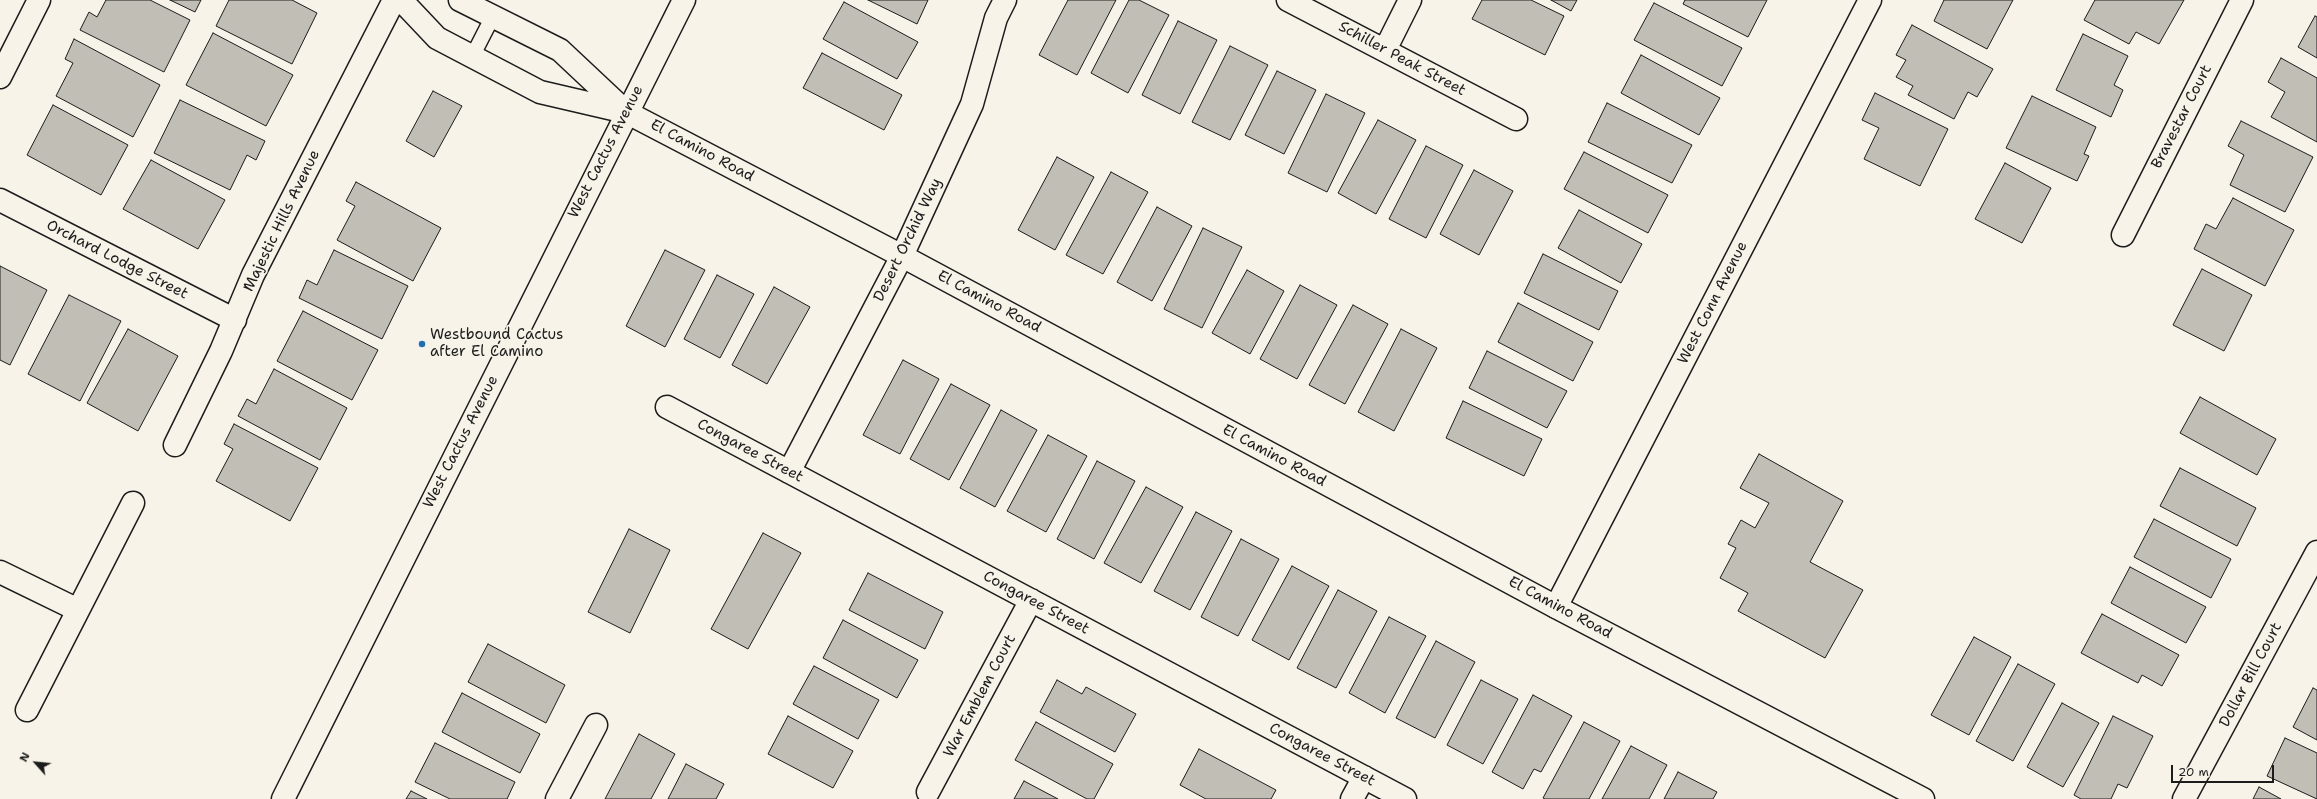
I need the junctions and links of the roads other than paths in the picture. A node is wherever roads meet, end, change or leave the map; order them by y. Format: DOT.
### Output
graph roads {
  1 [pos="39,0"];
  2 [pos="394,0"];
  3 [pos="401,0"];
  4 [pos="460,0"];
  5 [pos="684,0"];
  6 [pos="1005,0"];
  7 [pos="1288,0"];
  8 [pos="1410,0"];
  9 [pos="1870,0"];
  10 [pos="2242,0"];
  11 [pos="493,16"];
  12 [pos="1385,50"];
  13 [pos="472,57"];
  14 [pos="0,77"];
  15 [pos="626,112"];
  16 [pos="1516,119"];
  17 [pos="0,200"];
  18 [pos="2122,235"];
  19 [pos="902,256"];
  20 [pos="235,320"];
  21 [pos="667,407"];
  22 [pos="175,445"];
  23 [pos="789,472"];
  24 [pos="133,503"];
  25 [pos="2317,552"];
  26 [pos="0,572"];
  27 [pos="1032,600"];
  28 [pos="1556,607"];
  29 [pos="78,610"];
  30 [pos="27,710"];
  31 [pos="596,725"];
  32 [pos="1364,777"];
  33 [pos="928,792"];
  34 [pos="283,799"];
  35 [pos="557,799"];
  36 [pos="1352,799"];
  37 [pos="1405,799"];
  38 [pos="1923,799"];
  39 [pos="2184,799"];
  1 -- 14 [label="street"];
  2 -- 20 [label="street, Majestic Hills Avenue"];
  3 -- 13 [label="street, El Camino Road"];
  4 -- 11 [label="street, El Camino Road"];
  5 -- 15 [label="street, West Cactus Avenue"];
  6 -- 19 [label="street, Desert Orchid Way"];
  7 -- 12 [label="street, Schiller Peak Street"];
  8 -- 12 [label="street"];
  9 -- 28 [label="street, West Conn Avenue"];
  10 -- 18 [label="street, Bravestar Court"];
  11 -- 13 [label="lane"];
  11 -- 15 [label="street, El Camino Road"];
  12 -- 16 [label="street, Schiller Peak Street"];
  13 -- 15 [label="street, El Camino Road"];
  15 -- 19 [label="street, El Camino Road"];
  15 -- 34 [label="street, West Cactus Avenue"];
  17 -- 20 [label="street, Orchard Lodge Street"];
  19 -- 23 [label="street, Desert Orchid Way"];
  19 -- 28 [label="street, El Camino Road"];
  20 -- 22 [label="street, Majestic Hills Avenue"];
  21 -- 23 [label="street, Congaree Street"];
  23 -- 27 [label="street, Congaree Street"];
  24 -- 29 [label="street"];
  25 -- 39 [label="street, Dollar Bill Court"];
  26 -- 29 [label="street"];
  27 -- 32 [label="street, Congaree Street"];
  27 -- 33 [label="street, War Emblem Court"];
  28 -- 38 [label="street, El Camino Road"];
  29 -- 30 [label="street"];
  31 -- 35 [label="street"];
  32 -- 36 [label="street"];
  32 -- 37 [label="street, Congaree Street"];
}
